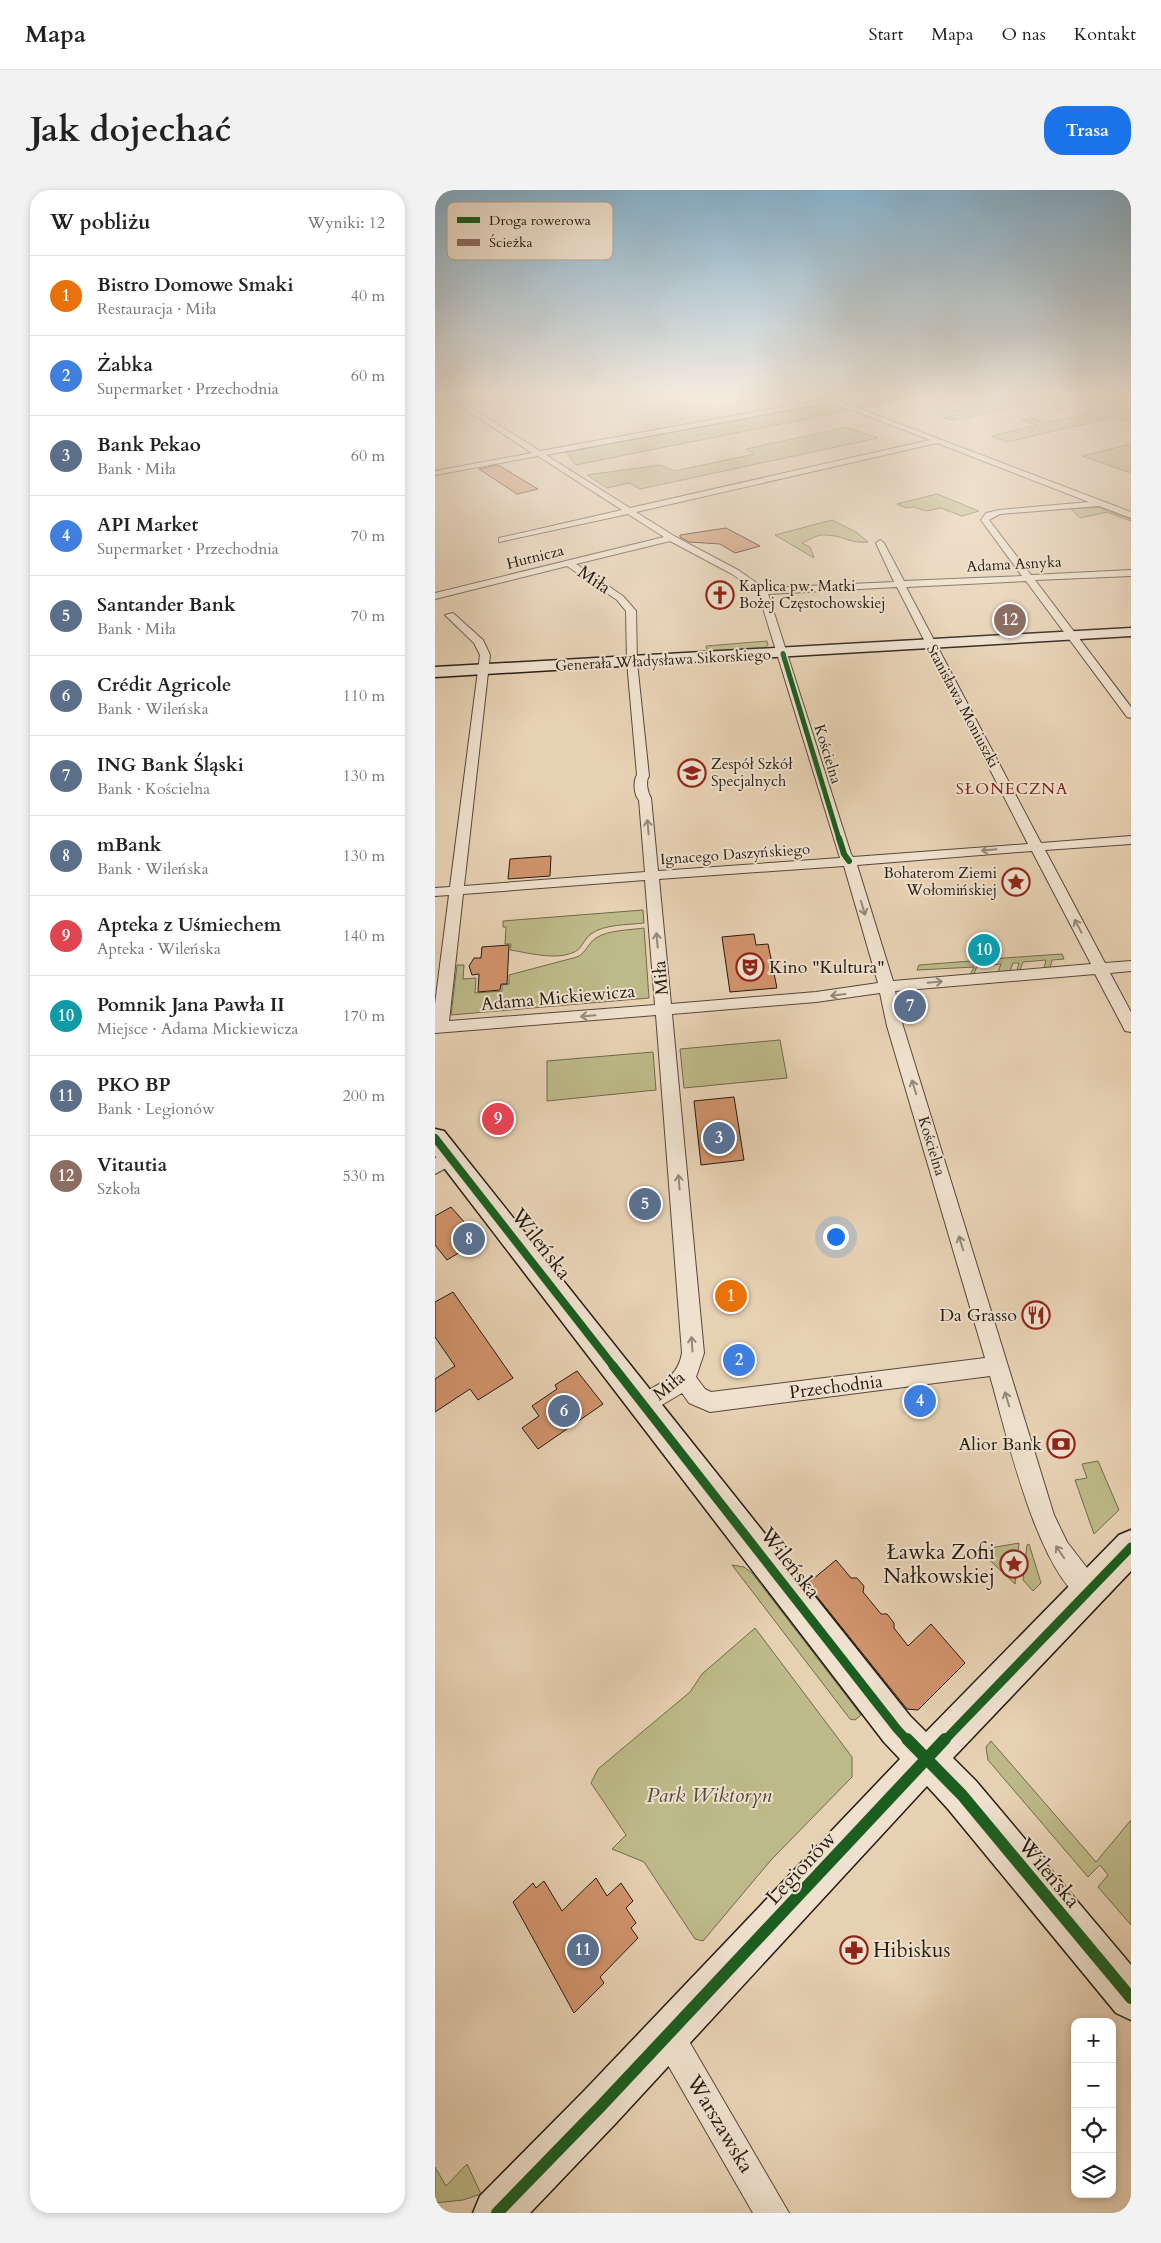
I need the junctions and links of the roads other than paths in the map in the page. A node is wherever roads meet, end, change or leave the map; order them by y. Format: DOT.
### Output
graph roads {
  1 [pos="593,488"];
  2 [pos="728,488"];
  3 [pos="1062,488"];
  4 [pos="1100,503"];
  5 [pos="628,511"];
  6 [pos="1131,515"];
  7 [pos="671,538"];
  8 [pos="502,540"];
  9 [pos="880,543"];
  10 [pos="568,563"];
  11 [pos="1131,573"];
  12 [pos="1030,578"];
  13 [pos="899,584"];
  14 [pos="762,591"];
  15 [pos="435,596"];
  16 [pos="450,615"];
  17 [pos="1131,632"];
  18 [pos="1072,635"];
  19 [pos="930,644"];
  20 [pos="783,653"];
  21 [pos="632,662"];
  22 [pos="483,670"];
  23 [pos="435,672"];
  24 [pos="1131,715"];
  25 [pos="1131,840"];
  26 [pos="1037,847"];
  27 [pos="849,862"];
  28 [pos="652,876"];
  29 [pos="456,890"];
  30 [pos="435,892"];
  31 [pos="1131,966"];
  32 [pos="1100,969"];
  33 [pos="887,988"];
  34 [pos="663,1010"];
  35 [pos="1131,1027"];
  36 [pos="438,1028"];
  37 [pos="440,1154"];
  38 [pos="997,1366"];
  39 [pos="684,1378"];
  40 [pos="645,1405"];
  41 [pos="1131,1547"];
  42 [pos="1089,1591"];
  43 [pos="927,1758"];
  44 [pos="1131,1998"];
  45 [pos="668,2035"];
  46 [pos="497,2213"];
  47 [pos="772,2213"];
  1 -- 5 [label="street"];
  2 -- 5 [label="street"];
  3 -- 4 [label="street"];
  4 -- 6 [label="street"];
  4 -- 12 [label="street"];
  5 -- 7 [label="street"];
  5 -- 8 [label="street"];
  7 -- 10 [label="street, Hutnicza"];
  7 -- 14 [label="street"];
  9 -- 13 [label="street, Stanisława Moniuszki"];
  10 -- 15 [label="street, Hutnicza"];
  10 -- 21 [label="street, Miła"];
  11 -- 12 [label="street, Adama Asnyka"];
  12 -- 13 [label="street, Adama Asnyka"];
  12 -- 18 [label="street"];
  13 -- 14 [label="street, Adama Asnyka"];
  13 -- 19 [label="street, Stanisława Moniuszki"];
  14 -- 20 [label="street, Kościelna"];
  16 -- 22 [label="street"];
  17 -- 18 [label="street, Generała Władysława Sikorskiego"];
  18 -- 19 [label="street, Generała Władysława Sikorskiego"];
  18 -- 24 [label="street"];
  19 -- 20 [label="street, Generała Władysława Sikorskiego"];
  19 -- 26 [label="street, Stanisława Moniuszki"];
  20 -- 21 [label="street, Generała Władysława Sikorskiego"];
  20 -- 27 [label="street, Kościelna"];
  21 -- 22 [label="street, Generała Władysława Sikorskiego"];
  28 -- 21 [label="street, Miła, one-way"];
  22 -- 23 [label="street, Generała Władysława Sikorskiego"];
  22 -- 29 [label="street"];
  25 -- 26 [label="street, Ignacego Daszyńskiego"];
  26 -- 27 [label="street, Ignacego Daszyńskiego, one-way"];
  32 -- 26 [label="street, Stanisława Moniuszki, one-way"];
  27 -- 28 [label="street, Ignacego Daszyńskiego"];
  27 -- 33 [label="street, Kościelna, one-way"];
  28 -- 29 [label="street, Ignacego Daszyńskiego"];
  34 -- 28 [label="street, Miła, one-way"];
  29 -- 30 [label="street, Ignacego Daszyńskiego"];
  29 -- 36 [label="street"];
  31 -- 32 [label="street, Adama Mickiewicza"];
  33 -- 32 [label="street, Adama Mickiewicza, one-way"];
  32 -- 35 [label="street, Stanisława Moniuszki"];
  33 -- 34 [label="street, Adama Mickiewicza, one-way"];
  38 -- 33 [label="street, Kościelna, one-way"];
  34 -- 36 [label="street, Adama Mickiewicza, one-way"];
  39 -- 34 [label="street, Miła, one-way"];
  37 -- 40 [label="street, Wileńska"];
  38 -- 39 [label="street, Przechodnia"];
  42 -- 38 [label="street, Kościelna, one-way"];
  39 -- 40 [label="street, Miła"];
  40 -- 43 [label="street, Wileńska"];
  41 -- 42 [label="street, Legionów"];
  42 -- 43 [label="street, Legionów"];
  43 -- 44 [label="street, Wileńska"];
  43 -- 45 [label="street, Legionów"];
  45 -- 46 [label="street, Legionów"];
  45 -- 47 [label="street, Warszawska"];
}
